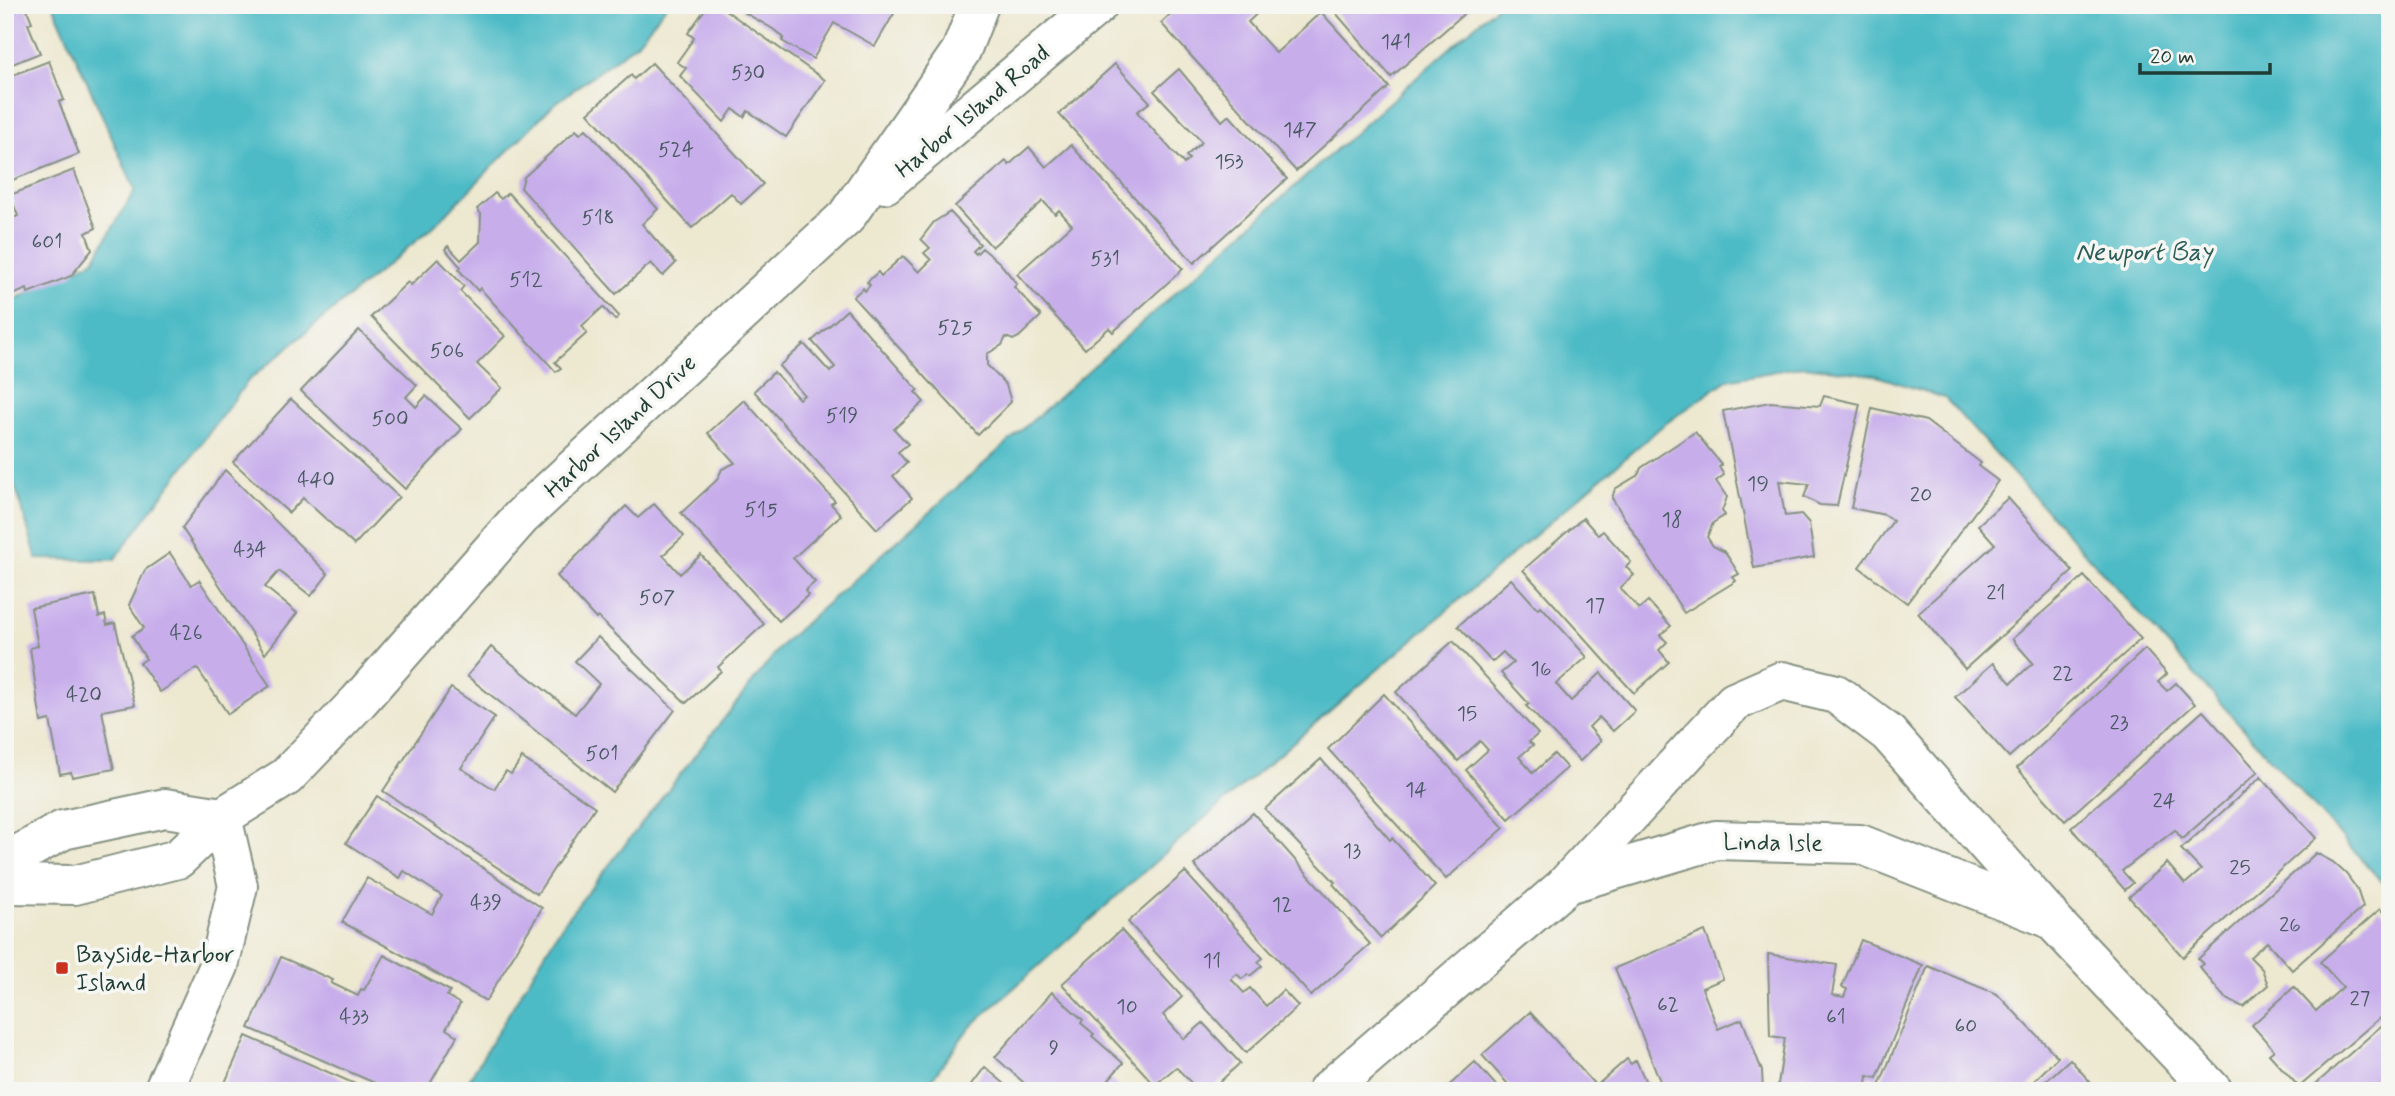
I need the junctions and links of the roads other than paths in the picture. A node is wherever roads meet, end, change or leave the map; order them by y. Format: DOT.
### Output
graph roads {
  1 [pos="979,5"];
  2 [pos="1098,5"];
  3 [pos="846,217"];
  4 [pos="222,817"];
  5 [pos="5,862"];
  6 [pos="5,884"];
  7 [pos="1567,884"];
  8 [pos="2051,919"];
  9 [pos="163,1091"];
  10 [pos="1327,1091"];
  11 [pos="2213,1091"];
  1 -- 3 [label="street, Harbor Island Drive"];
  2 -- 3 [label="street, Harbor Island Road"];
  3 -- 4 [label="street, Harbor Island Drive"];
  4 -- 5 [label="street"];
  4 -- 6 [label="street, Harbor Island Drive"];
  4 -- 9 [label="street"];
  7 -- 8 [label="street, Linda Isle"];
  7 -- 8 [label="street"];
  7 -- 10 [label="street, Linda Isle"];
  8 -- 11 [label="street, Linda Isle"];
}
